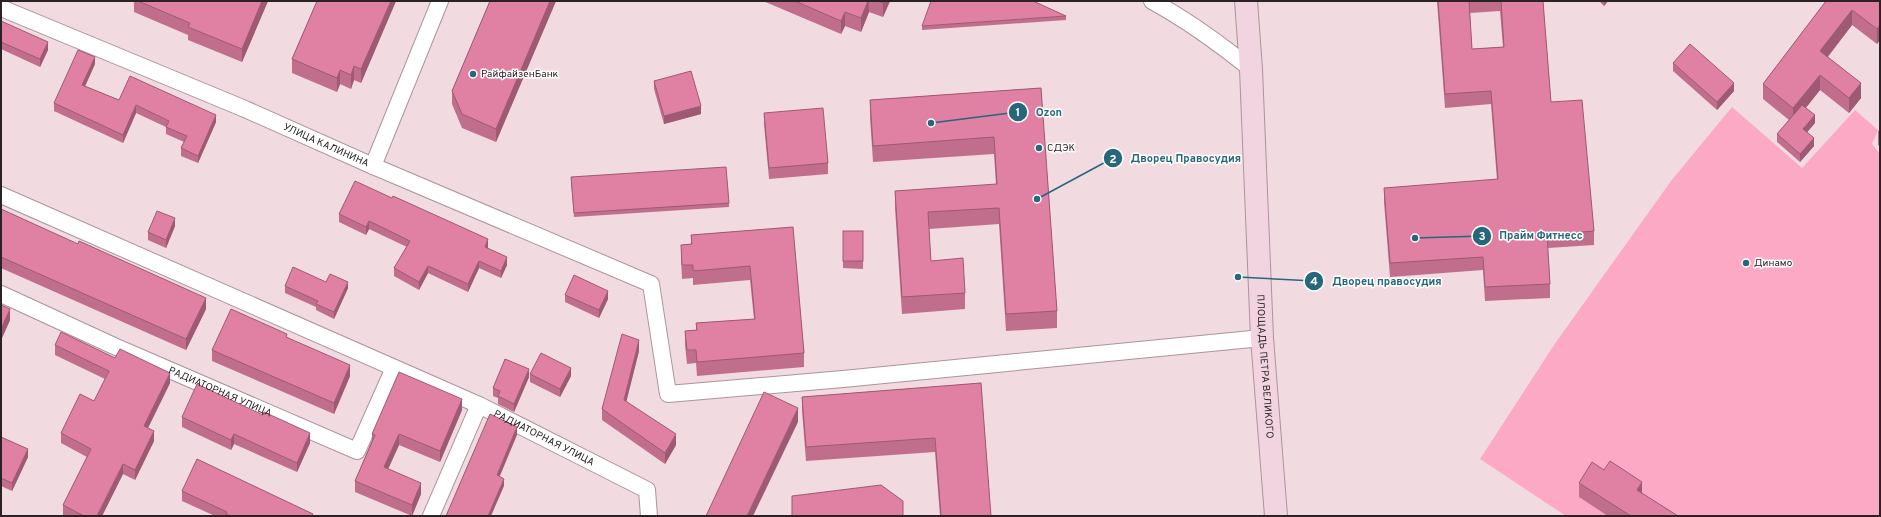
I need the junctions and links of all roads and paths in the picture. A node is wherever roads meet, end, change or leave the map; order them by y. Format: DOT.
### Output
graph roads {
  1 [pos="440,1"];
  2 [pos="1152,1"];
  3 [pos="1240,4"];
  4 [pos="1,8"];
  5 [pos="1251,69"];
  6 [pos="373,166"];
  7 [pos="1,195"];
  8 [pos="1,294"];
  9 [pos="1262,338"];
  10 [pos="394,368"];
  11 [pos="479,405"];
  12 [pos="431,516"];
  13 [pos="649,516"];
  14 [pos="1276,516"];
  1 -- 6 [label="street"];
  2 -- 5 [label="street"];
  3 -- 5 [label="main road, ПЛОЩАДЬ ПЕТРА ВЕЛИКОГО"];
  4 -- 6 [label="street, УЛИЦА КАЛИНИНА"];
  5 -- 9 [label="main road, ПЛОЩАДЬ ПЕТРА ВЕЛИКОГО"];
  6 -- 9 [label="street, УЛИЦА КАЛИНИНА"];
  7 -- 10 [label="street, РАДИАТОРНАЯ УЛИЦА"];
  8 -- 10 [label="street, РАДИАТОРНАЯ УЛИЦА"];
  9 -- 14 [label="main road, ПЛОЩАДЬ ПЕТРА ВЕЛИКОГО"];
  10 -- 11 [label="street, РАДИАТОРНАЯ УЛИЦА"];
  11 -- 12 [label="street"];
  11 -- 13 [label="street, РАДИАТОРНАЯ УЛИЦА"];
}
